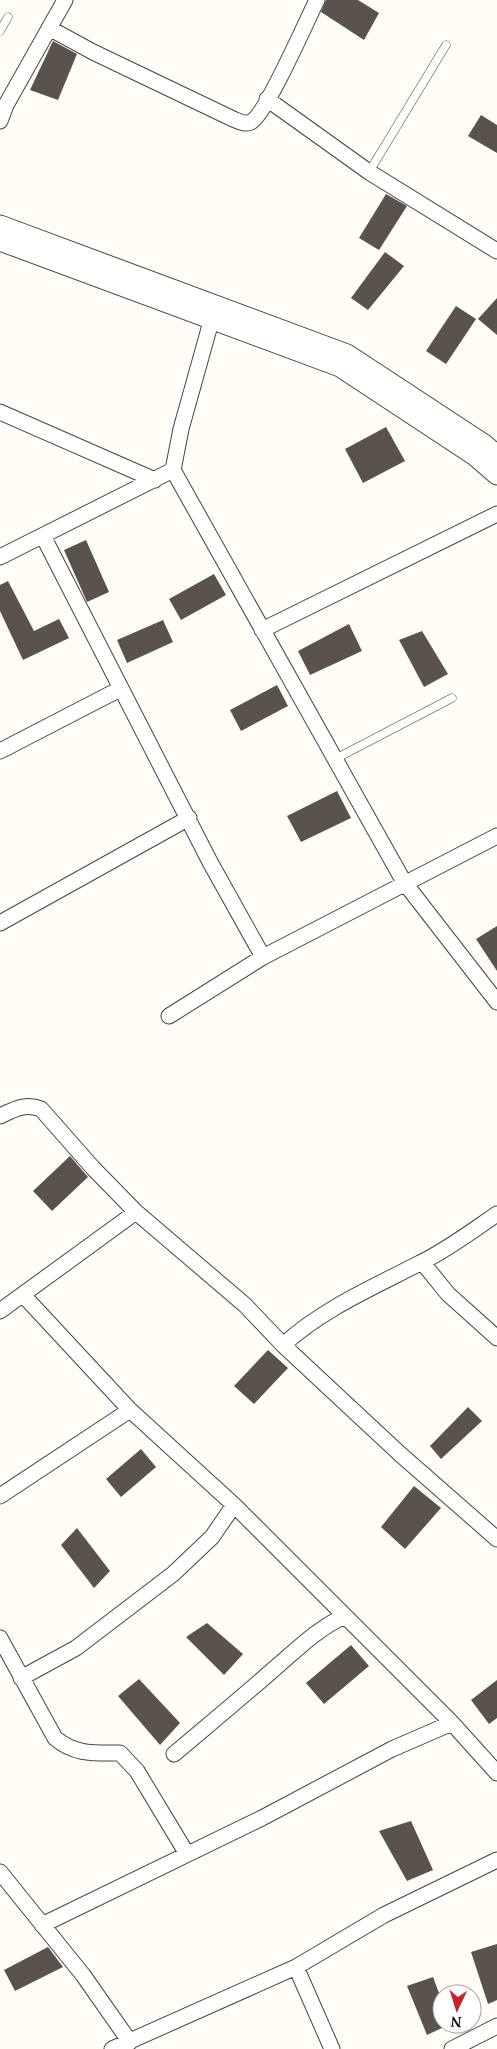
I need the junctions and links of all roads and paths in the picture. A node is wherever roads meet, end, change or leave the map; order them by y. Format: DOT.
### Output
graph roads {
  1 [pos="65,0"];
  2 [pos="317,0"];
  3 [pos="8,17"];
  4 [pos="49,28"];
  5 [pos="0,31"];
  6 [pos="446,45"];
  7 [pos="267,99"];
  8 [pos="3,104"];
  9 [pos="0,121"];
  10 [pos="370,172"];
  11 [pos="0,224"];
  12 [pos="0,241"];
  13 [pos="495,243"];
  14 [pos="212,318"];
  15 [pos="0,412"];
  16 [pos="497,455"];
  17 [pos="173,470"];
  18 [pos="497,475"];
  19 [pos="155,480"];
  20 [pos="497,514"];
  21 [pos="43,536"];
  22 [pos="0,557"];
  23 [pos="262,630"];
  24 [pos="120,689"];
  25 [pos="452,698"];
  26 [pos="0,751"];
  27 [pos="335,759"];
  28 [pos="189,818"];
  29 [pos="497,836"];
  30 [pos="404,882"];
  31 [pos="0,923"];
  32 [pos="262,957"];
  33 [pos="497,1002"];
  34 [pos="169,1016"];
  35 [pos="0,1116"];
  36 [pos="136,1212"];
  37 [pos="497,1214"];
  38 [pos="422,1262"];
  39 [pos="24,1296"];
  40 [pos="0,1311"];
  41 [pos="497,1338"];
  42 [pos="283,1345"];
  43 [pos="130,1410"];
  44 [pos="0,1496"];
  45 [pos="234,1505"];
  46 [pos="497,1539"];
  47 [pos="344,1616"];
  48 [pos="0,1638"];
  49 [pos="21,1678"];
  50 [pos="452,1723"];
  51 [pos="174,1754"];
  52 [pos="497,1773"];
  53 [pos="187,1854"];
  54 [pos="497,1860"];
  55 [pos="0,1872"];
  56 [pos="42,1924"];
  57 [pos="296,1967"];
  58 [pos="497,2026"];
  59 [pos="130,2042"];
  60 [pos="112,2049"];
  61 [pos="332,2049"];
  62 [pos="452,2049"];
  1 -- 4 [label="street"];
  2 -- 7 [label="street"];
  3 -- 5 [label="lane"];
  4 -- 7 [label="street"];
  4 -- 8 [label="street"];
  6 -- 10 [label="lane"];
  7 -- 10 [label="street"];
  8 -- 9 [label="street"];
  10 -- 13 [label="street"];
  11 -- 16 [label="street"];
  12 -- 14 [label="street"];
  14 -- 17 [label="street"];
  14 -- 18 [label="street"];
  15 -- 19 [label="street"];
  17 -- 19 [label="street"];
  17 -- 23 [label="street"];
  19 -- 21 [label="street"];
  20 -- 23 [label="street"];
  21 -- 22 [label="street"];
  21 -- 24 [label="street"];
  23 -- 27 [label="street"];
  24 -- 26 [label="street"];
  24 -- 28 [label="street"];
  25 -- 27 [label="lane"];
  27 -- 30 [label="street"];
  28 -- 31 [label="street"];
  28 -- 32 [label="street"];
  29 -- 30 [label="street"];
  30 -- 32 [label="street"];
  30 -- 33 [label="street"];
  32 -- 34 [label="street"];
  35 -- 36 [label="street"];
  36 -- 39 [label="street"];
  36 -- 42 [label="street"];
  37 -- 38 [label="street"];
  38 -- 41 [label="street"];
  38 -- 42 [label="street"];
  39 -- 40 [label="street"];
  39 -- 43 [label="street"];
  42 -- 46 [label="street"];
  43 -- 44 [label="street"];
  43 -- 45 [label="street"];
  45 -- 47 [label="street"];
  45 -- 49 [label="street"];
  47 -- 50 [label="street"];
  47 -- 51 [label="street"];
  48 -- 49 [label="street"];
  49 -- 53 [label="street"];
  50 -- 52 [label="street"];
  50 -- 53 [label="street"];
  53 -- 56 [label="street"];
  54 -- 57 [label="street"];
  55 -- 56 [label="street"];
  56 -- 59 [label="street"];
  57 -- 59 [label="street"];
  57 -- 61 [label="street"];
  58 -- 62 [label="street"];
  59 -- 60 [label="street"];
}
